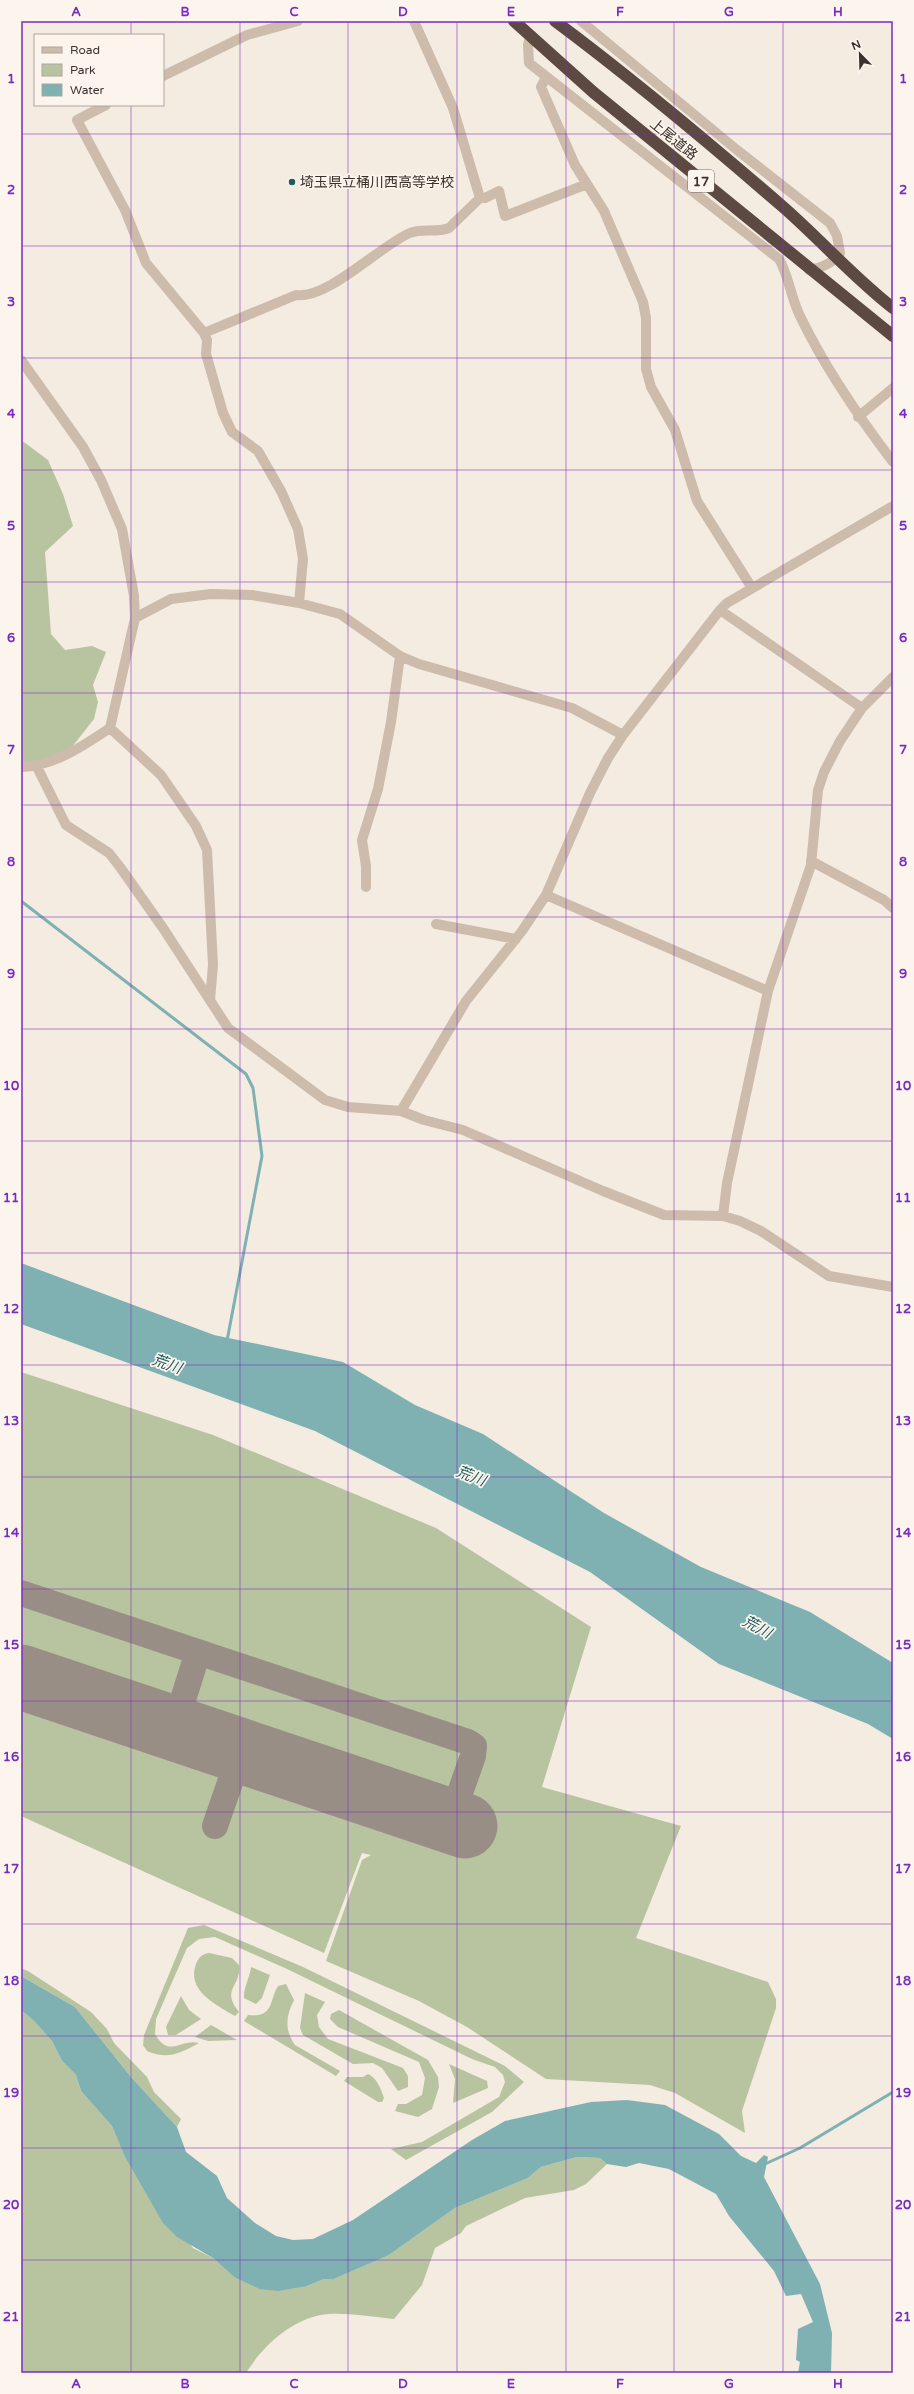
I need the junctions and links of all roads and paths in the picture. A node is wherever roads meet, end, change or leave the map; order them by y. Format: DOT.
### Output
graph roads {
  1 [pos="298,21"];
  2 [pos="414,21"];
  3 [pos="514,21"];
  4 [pos="555,21"];
  5 [pos="581,21"];
  6 [pos="530,36"];
  7 [pos="164,76"];
  8 [pos="546,77"];
  9 [pos="104,106"];
  10 [pos="587,184"];
  11 [pos="480,198"];
  12 [pos="836,258"];
  13 [pos="810,270"];
  14 [pos="893,308"];
  15 [pos="204,333"];
  16 [pos="893,336"];
  17 [pos="21,360"];
  18 [pos="893,388"];
  19 [pos="858,417"];
  20 [pos="893,462"];
  21 [pos="893,506"];
  22 [pos="752,588"];
  23 [pos="299,603"];
  24 [pos="720,610"];
  25 [pos="135,618"];
  26 [pos="400,656"];
  27 [pos="893,678"];
  28 [pos="862,708"];
  29 [pos="110,728"];
  30 [pos="623,735"];
  31 [pos="21,767"];
  32 [pos="37,767"];
  33 [pos="811,861"];
  34 [pos="366,887"];
  35 [pos="546,895"];
  36 [pos="893,908"];
  37 [pos="436,924"];
  38 [pos="516,939"];
  39 [pos="768,991"];
  40 [pos="210,1000"];
  41 [pos="402,1111"];
  42 [pos="723,1216"];
  43 [pos="893,1287"];
  1 -- 7 [label="street"];
  2 -- 11 [label="street"];
  3 -- 6 [label="highway, 上尾道路 / 17"];
  4 -- 12 [label="highway, 上尾道路 / 17"];
  5 -- 12 [label="street"];
  6 -- 8 [label="street"];
  6 -- 13 [label="highway, 上尾道路 / 17"];
  8 -- 10 [label="street"];
  8 -- 19 [label="street"];
  9 -- 15 [label="street"];
  10 -- 11 [label="street"];
  10 -- 22 [label="street"];
  11 -- 15 [label="street"];
  12 -- 13 [label="street"];
  12 -- 14 [label="highway, 上尾道路 / 17"];
  13 -- 16 [label="highway, 上尾道路 / 17"];
  15 -- 23 [label="street"];
  17 -- 25 [label="street"];
  18 -- 19 [label="street"];
  19 -- 20 [label="street"];
  21 -- 22 [label="street"];
  22 -- 24 [label="street"];
  23 -- 25 [label="street"];
  23 -- 26 [label="street"];
  24 -- 28 [label="street"];
  24 -- 30 [label="street"];
  25 -- 29 [label="street"];
  26 -- 30 [label="street"];
  26 -- 34 [label="street"];
  27 -- 28 [label="street"];
  28 -- 33 [label="street"];
  29 -- 32 [label="street"];
  29 -- 40 [label="street"];
  30 -- 35 [label="street"];
  31 -- 32 [label="street"];
  32 -- 40 [label="street"];
  33 -- 36 [label="street"];
  33 -- 39 [label="street"];
  35 -- 38 [label="street"];
  35 -- 39 [label="street"];
  37 -- 38 [label="street"];
  38 -- 41 [label="street"];
  39 -- 42 [label="street"];
  40 -- 41 [label="street"];
  41 -- 42 [label="street"];
  42 -- 43 [label="street"];
}
